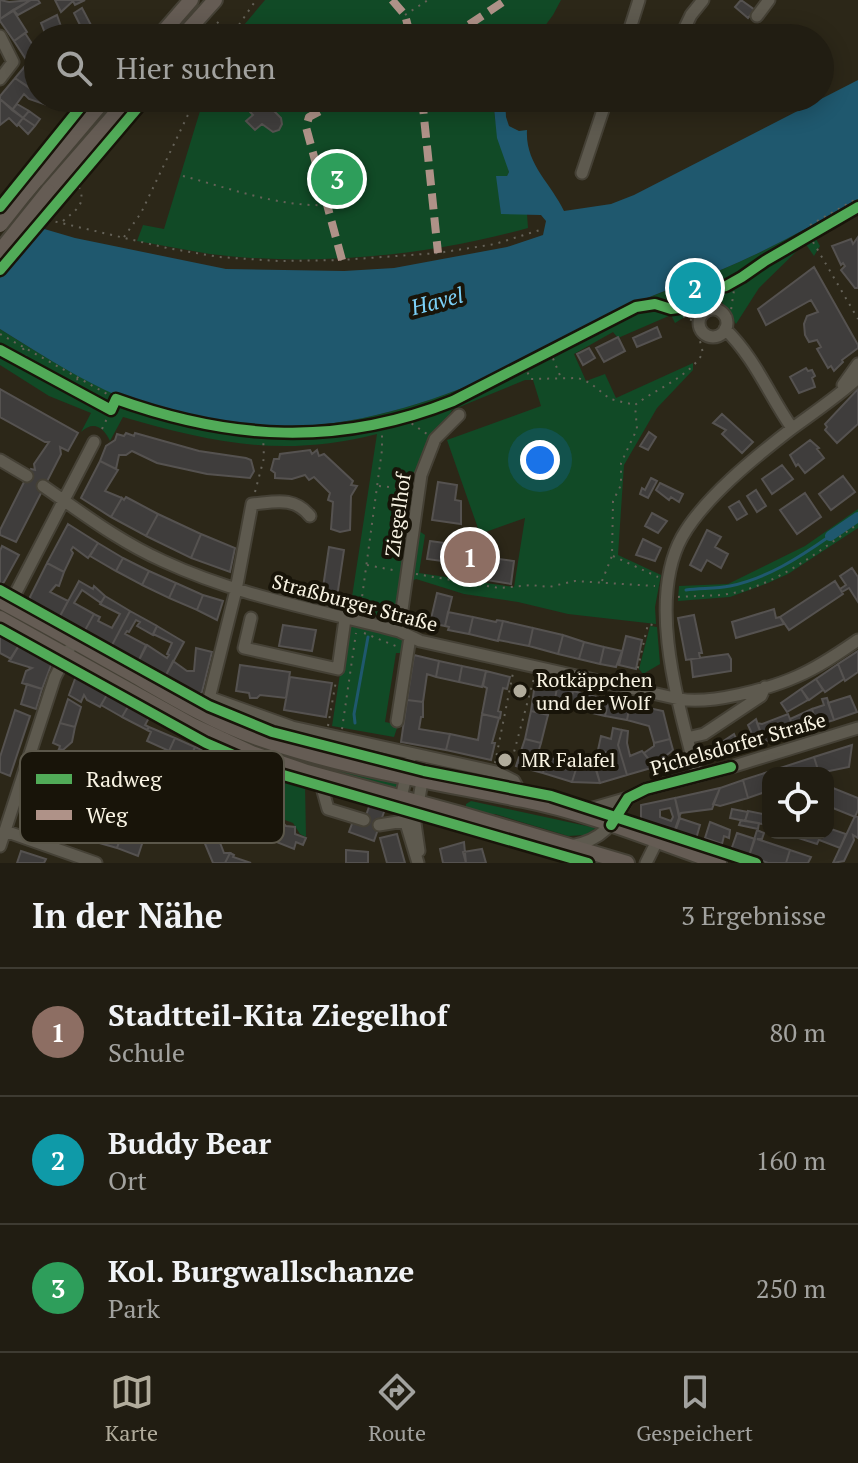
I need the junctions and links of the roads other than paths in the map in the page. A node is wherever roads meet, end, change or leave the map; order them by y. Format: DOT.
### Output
graph roads {
  1 [pos="191,0"];
  2 [pos="639,0"];
  3 [pos="703,0"];
  4 [pos="769,0"];
  5 [pos="219,5"];
  6 [pos="757,16"];
  7 [pos="170,24"];
  8 [pos="197,24"];
  9 [pos="631,24"];
  10 [pos="687,24"];
  11 [pos="0,36"];
  12 [pos="0,79"];
  13 [pos="94,112"];
  14 [pos="117,112"];
  15 [pos="602,112"];
  16 [pos="582,173"];
  17 [pos="0,225"];
  18 [pos="0,251"];
  19 [pos="725,329"];
  20 [pos="858,364"];
  21 [pos="858,378"];
  22 [pos="835,395"];
  23 [pos="459,415"];
  24 [pos="792,428"];
  25 [pos="94,442"];
  26 [pos="0,460"];
  27 [pos="27,476"];
  28 [pos="43,486"];
  29 [pos="63,501"];
  30 [pos="310,516"];
  31 [pos="236,590"];
  32 [pos="3,608"];
  33 [pos="251,618"];
  34 [pos="345,619"];
  35 [pos="399,631"];
  36 [pos="410,637"];
  37 [pos="858,640"];
  38 [pos="70,648"];
  39 [pos="765,687"];
  40 [pos="211,698"];
  41 [pos="679,699"];
  42 [pos="205,715"];
  43 [pos="254,715"];
  44 [pos="397,721"];
  45 [pos="858,728"];
  46 [pos="253,736"];
  47 [pos="687,738"];
  48 [pos="31,751"];
  49 [pos="249,751"];
  50 [pos="411,754"];
  51 [pos="284,766"];
  52 [pos="697,776"];
  53 [pos="406,777"];
  54 [pos="326,778"];
  55 [pos="422,781"];
  56 [pos="20,785"];
  57 [pos="466,791"];
  58 [pos="401,798"];
  59 [pos="628,798"];
  60 [pos="524,800"];
  61 [pos="417,803"];
  62 [pos="461,814"];
  63 [pos="574,814"];
  64 [pos="364,820"];
  65 [pos="404,821"];
  66 [pos="379,825"];
  67 [pos="611,825"];
  68 [pos="5,831"];
  69 [pos="20,836"];
  70 [pos="657,841"];
  71 [pos="39,843"];
  72 [pos="0,846"];
  73 [pos="570,846"];
  74 [pos="96,863"];
  75 [pos="419,863"];
  76 [pos="627,863"];
  77 [pos="646,863"];
  78 [pos="719,863"];
  1 -- 7 [label="main road"];
  2 -- 9 [label="street"];
  3 -- 10 [label="street"];
  4 -- 6 [label="street"];
  5 -- 8 [label="main road"];
  11 -- 12 [label="street"];
  13 -- 17 [label="main road, bridge"];
  14 -- 18 [label="main road, bridge"];
  15 -- 16 [label="street"];
  19 -- 19 [label="street"];
  19 -- 24 [label="street"];
  20 -- 22 [label="street"];
  21 -- 22 [label="street"];
  22 -- 24 [label="street"];
  23 -- 35 [label="street, Ziegelhof"];
  24 -- 41 [label="street"];
  25 -- 29 [label="street"];
  26 -- 27 [label="street"];
  28 -- 29 [label="street, Straßburger Straße"];
  29 -- 31 [label="street, Straßburger Straße"];
  29 -- 32 [label="street"];
  30 -- 31 [label="street"];
  31 -- 34 [label="street, Straßburger Straße"];
  31 -- 40 [label="street"];
  32 -- 38 [label="main road"];
  33 -- 34 [label="street"];
  34 -- 35 [label="street, Straßburger Straße"];
  35 -- 36 [label="street, Straßburger Straße"];
  36 -- 41 [label="street, Straßburger Straße"];
  36 -- 44 [label="street"];
  37 -- 39 [label="street"];
  38 -- 42 [label="main road"];
  38 -- 48 [label="street"];
  38 -- 49 [label="main road"];
  39 -- 41 [label="street, Straßburger Straße"];
  39 -- 47 [label="street"];
  40 -- 42 [label="street"];
  40 -- 43 [label="street"];
  41 -- 47 [label="street"];
  42 -- 46 [label="main road"];
  43 -- 46 [label="street"];
  43 -- 50 [label="street"];
  45 -- 52 [label="street, Pichelsdorfer Straße"];
  46 -- 53 [label="main road"];
  47 -- 52 [label="street"];
  50 -- 53 [label="street"];
  50 -- 60 [label="street"];
  51 -- 54 [label="main road"];
  52 -- 59 [label="street, Pichelsdorfer Straße"];
  53 -- 55 [label="main road"];
  53 -- 58 [label="street"];
  54 -- 58 [label="main road"];
  54 -- 64 [label="street"];
  55 -- 57 [label="main road"];
  55 -- 61 [label="street"];
  56 -- 68 [label="street"];
  57 -- 60 [label="main road"];
  57 -- 62 [label="main road"];
  58 -- 61 [label="main road"];
  58 -- 65 [label="street"];
  59 -- 63 [label="street, Pichelsdorfer Straße"];
  59 -- 67 [label="street"];
  60 -- 63 [label="main road"];
  61 -- 62 [label="main road"];
  61 -- 75 [label="street"];
  62 -- 73 [label="main road"];
  63 -- 67 [label="main road"];
  65 -- 66 [label="street"];
  65 -- 75 [label="street"];
  67 -- 70 [label="main road"];
  67 -- 73 [label="street"];
  68 -- 69 [label="street"];
  68 -- 72 [label="street"];
  70 -- 77 [label="street"];
  70 -- 78 [label="main road"];
  71 -- 74 [label="street"];
  73 -- 76 [label="main road"];
}
